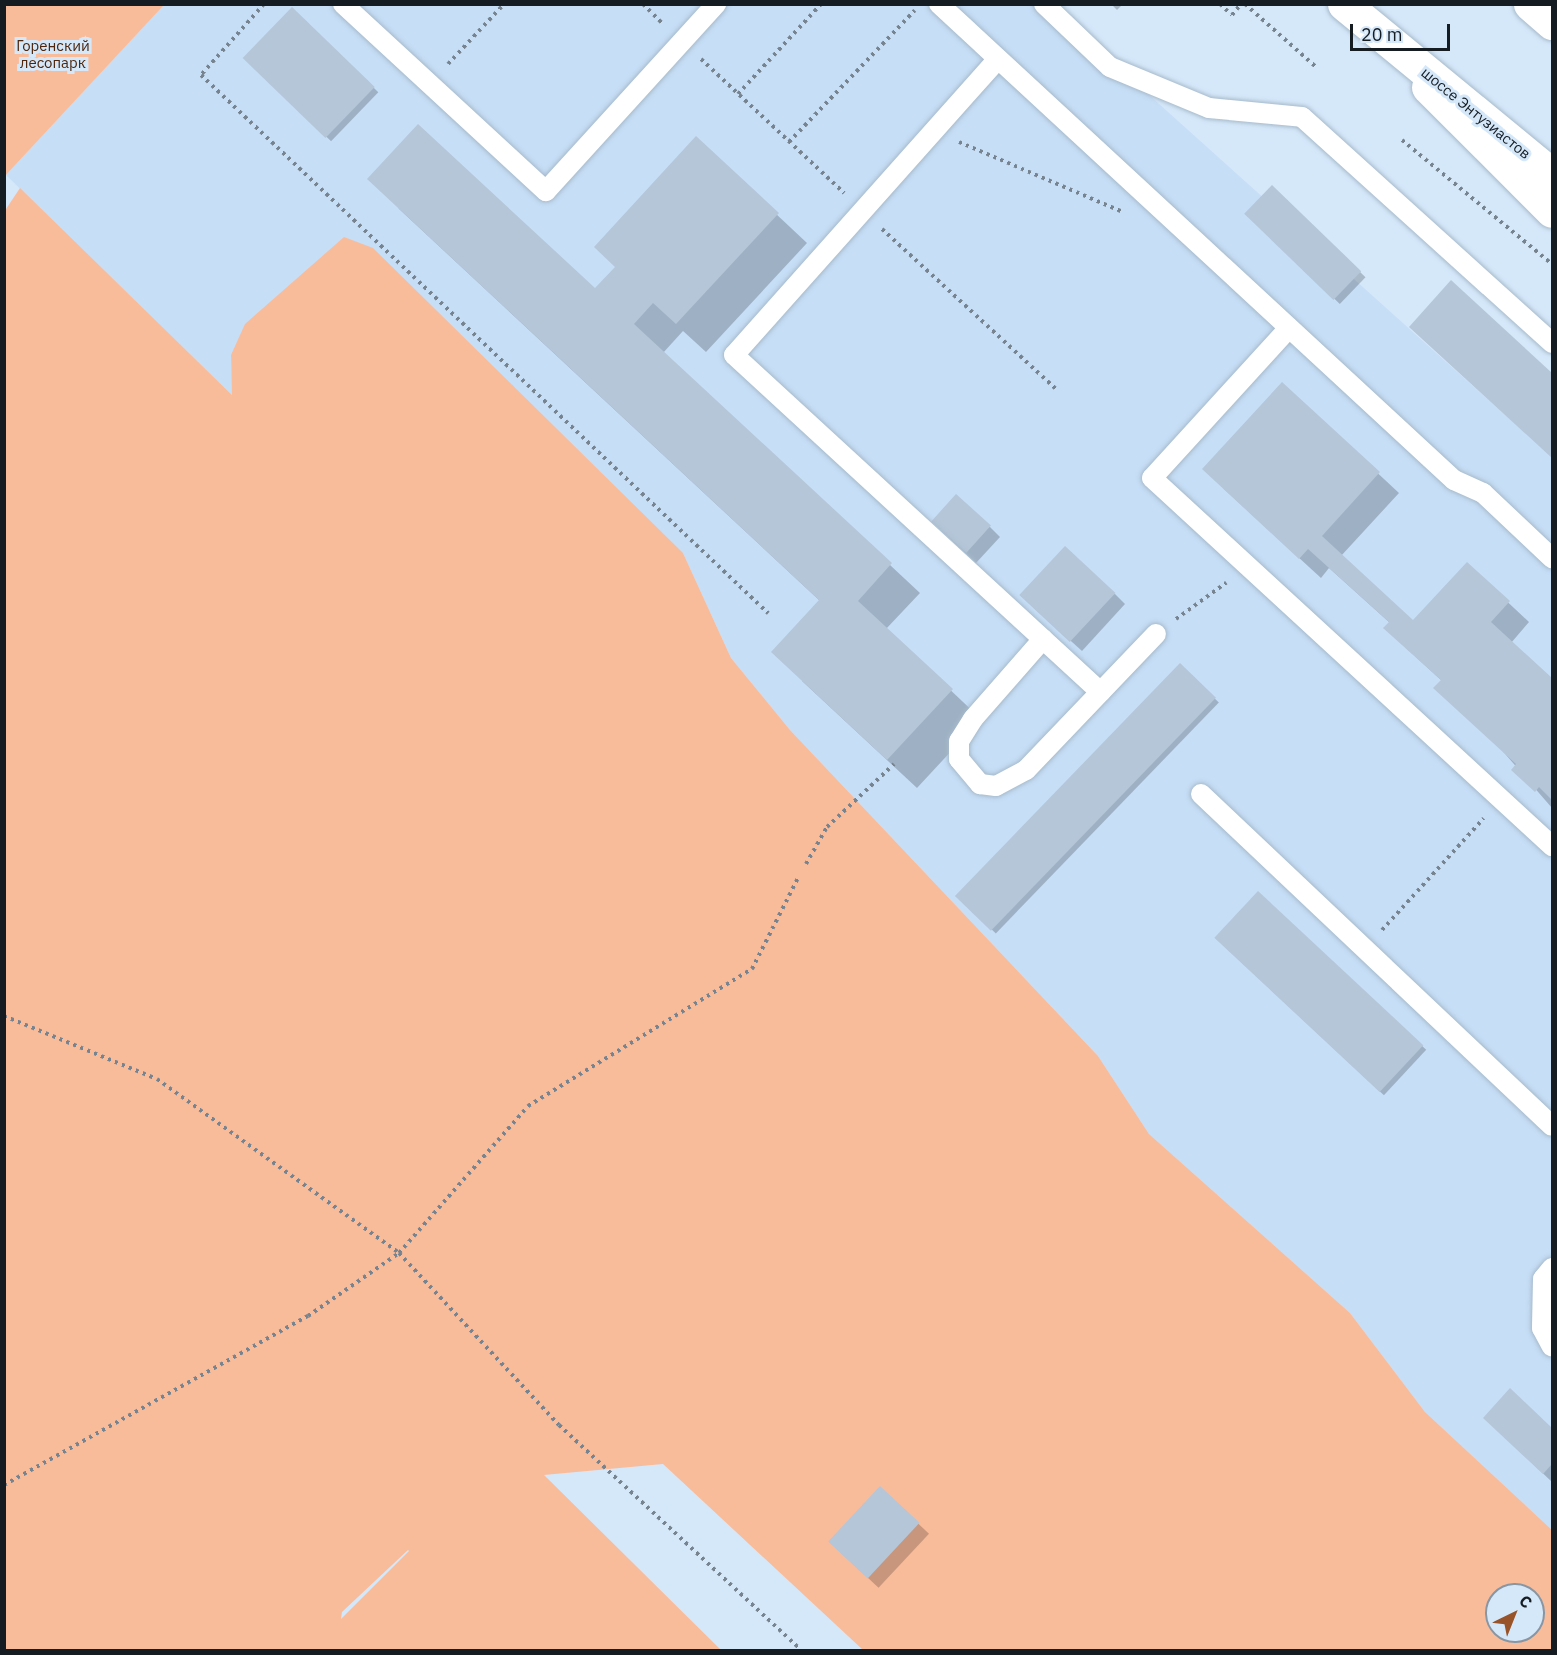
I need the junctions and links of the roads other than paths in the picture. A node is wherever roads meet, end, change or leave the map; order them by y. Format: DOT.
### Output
graph roads {
  1 [pos="343,4"];
  2 [pos="716,4"];
  3 [pos="939,4"];
  4 [pos="1044,4"];
  5 [pos="1344,4"];
  6 [pos="1530,4"];
  7 [pos="1552,23"];
  8 [pos="1377,33"];
  9 [pos="998,60"];
  10 [pos="1552,175"];
  11 [pos="1552,211"];
  12 [pos="1289,328"];
  13 [pos="1552,343"];
  14 [pos="1552,558"];
  15 [pos="1156,634"];
  16 [pos="1043,639"];
  17 [pos="1101,692"];
  18 [pos="1201,794"];
  19 [pos="1552,846"];
  20 [pos="1552,1126"];
  21 [pos="1552,1268"];
  22 [pos="1552,1347"];
  1 -- 2 [label="lane"];
  3 -- 9 [label="lane"];
  4 -- 13 [label="lane"];
  5 -- 8 [label="main road, шоссе Энтузиастов"];
  6 -- 7 [label="main road"];
  8 -- 10 [label="main road, шоссе Энтузиастов"];
  8 -- 11 [label="main road"];
  9 -- 12 [label="lane"];
  9 -- 16 [label="lane"];
  12 -- 14 [label="lane"];
  12 -- 19 [label="lane"];
  15 -- 17 [label="lane"];
  16 -- 17 [label="lane"];
  16 -- 17 [label="lane"];
  18 -- 20 [label="lane"];
  21 -- 22 [label="lane"];
}
